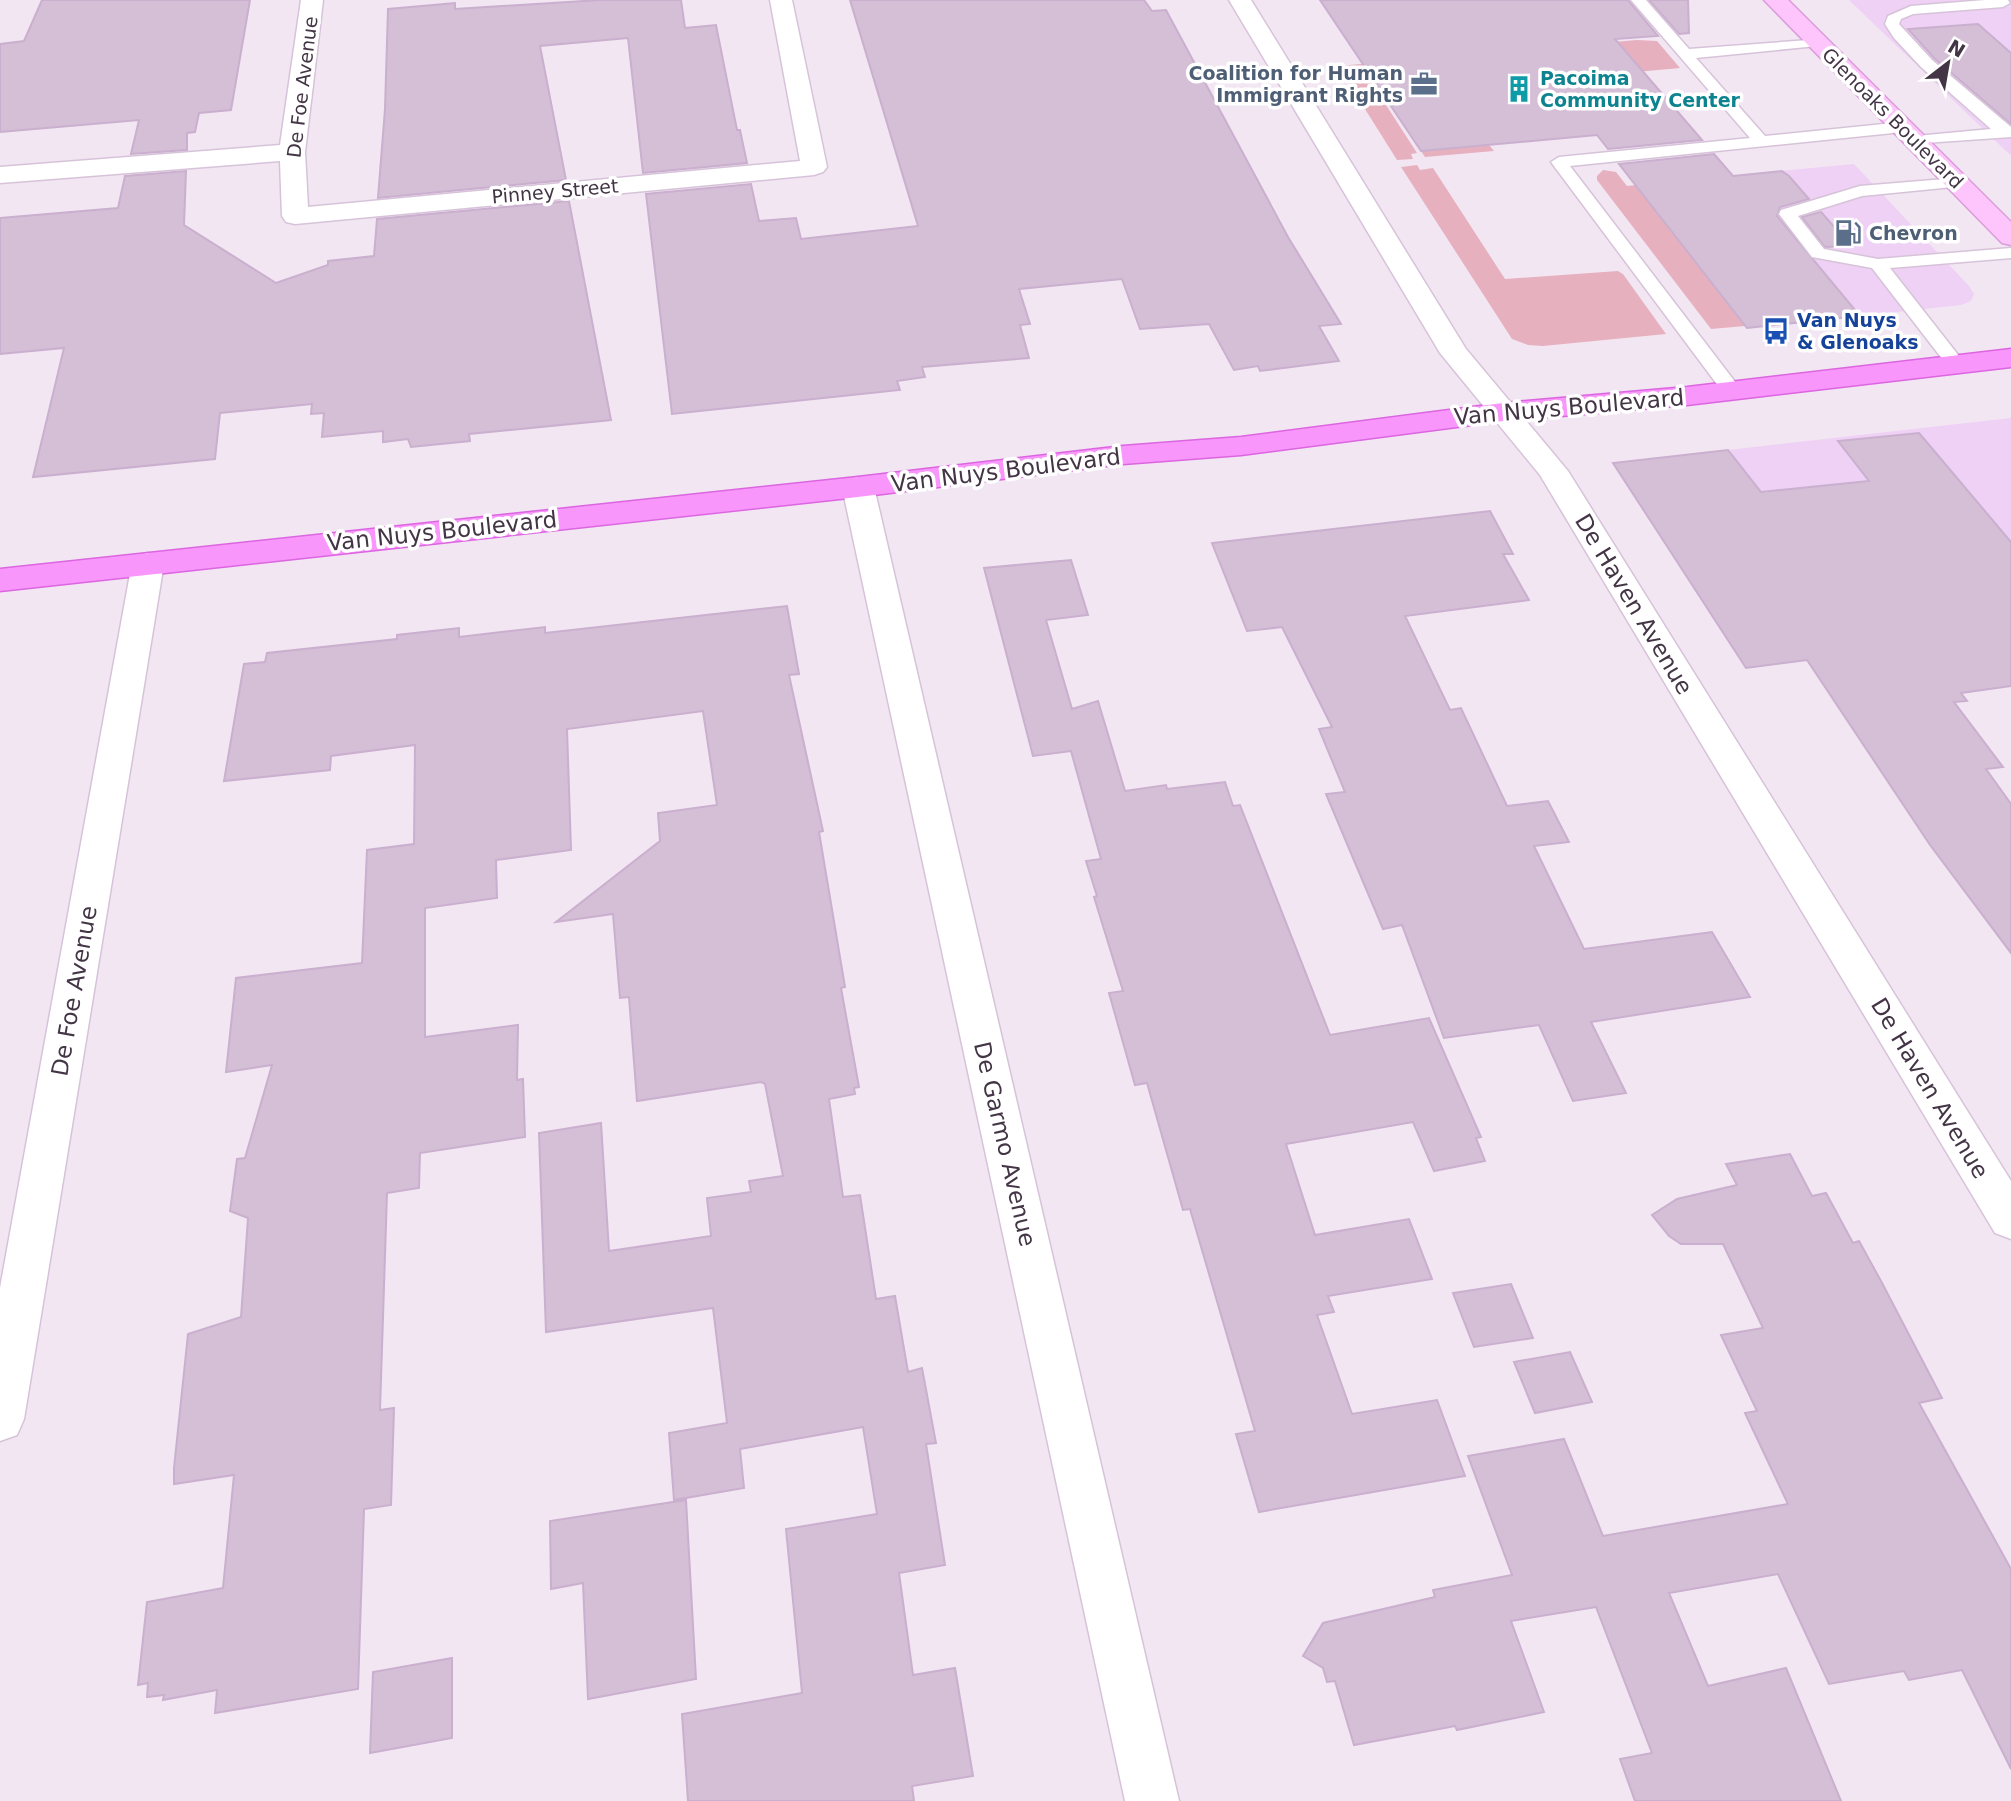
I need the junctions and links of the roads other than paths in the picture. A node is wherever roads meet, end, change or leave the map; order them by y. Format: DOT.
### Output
graph roads {
  1 [pos="312,0"];
  2 [pos="781,0"];
  3 [pos="1240,0"];
  4 [pos="1639,0"];
  5 [pos="1775,0"];
  6 [pos="2005,4"];
  7 [pos="1817,42"];
  8 [pos="1686,54"];
  9 [pos="2008,133"];
  10 [pos="1909,134"];
  11 [pos="1762,141"];
  12 [pos="292,152"];
  13 [pos="0,175"];
  14 [pos="1957,183"];
  15 [pos="295,216"];
  16 [pos="2011,237"];
  17 [pos="2011,253"];
  18 [pos="1878,264"];
  19 [pos="2011,358"];
  20 [pos="1957,365"];
  21 [pos="1732,391"];
  22 [pos="1503,412"];
  23 [pos="858,487"];
  24 [pos="148,563"];
  25 [pos="0,580"];
  26 [pos="2011,1220"];
  27 [pos="0,1419"];
  28 [pos="1152,1801"];
  1 -- 12 [label="street, De Foe Avenue"];
  2 -- 15 [label="street, Pinney Street"];
  3 -- 22 [label="street, De Haven Avenue"];
  4 -- 8 [label="lane"];
  5 -- 7 [label="main road, Glenoaks Boulevard"];
  6 -- 9 [label="lane"];
  7 -- 8 [label="lane"];
  7 -- 10 [label="main road, Glenoaks Boulevard"];
  8 -- 11 [label="lane"];
  9 -- 10 [label="lane"];
  10 -- 11 [label="lane"];
  10 -- 14 [label="main road, Glenoaks Boulevard"];
  11 -- 21 [label="lane"];
  12 -- 13 [label="street"];
  12 -- 15 [label="street, De Foe Avenue"];
  14 -- 16 [label="main road, Glenoaks Boulevard"];
  14 -- 18 [label="lane"];
  17 -- 18 [label="lane"];
  18 -- 20 [label="lane"];
  19 -- 20 [label="main road, Van Nuys Boulevard"];
  20 -- 21 [label="main road, Van Nuys Boulevard"];
  21 -- 22 [label="main road, Van Nuys Boulevard"];
  22 -- 23 [label="main road, Van Nuys Boulevard"];
  22 -- 26 [label="street, De Haven Avenue"];
  23 -- 24 [label="main road, Van Nuys Boulevard"];
  23 -- 28 [label="street, De Garmo Avenue"];
  24 -- 25 [label="main road, Van Nuys Boulevard"];
  24 -- 27 [label="street, De Foe Avenue"];
}
